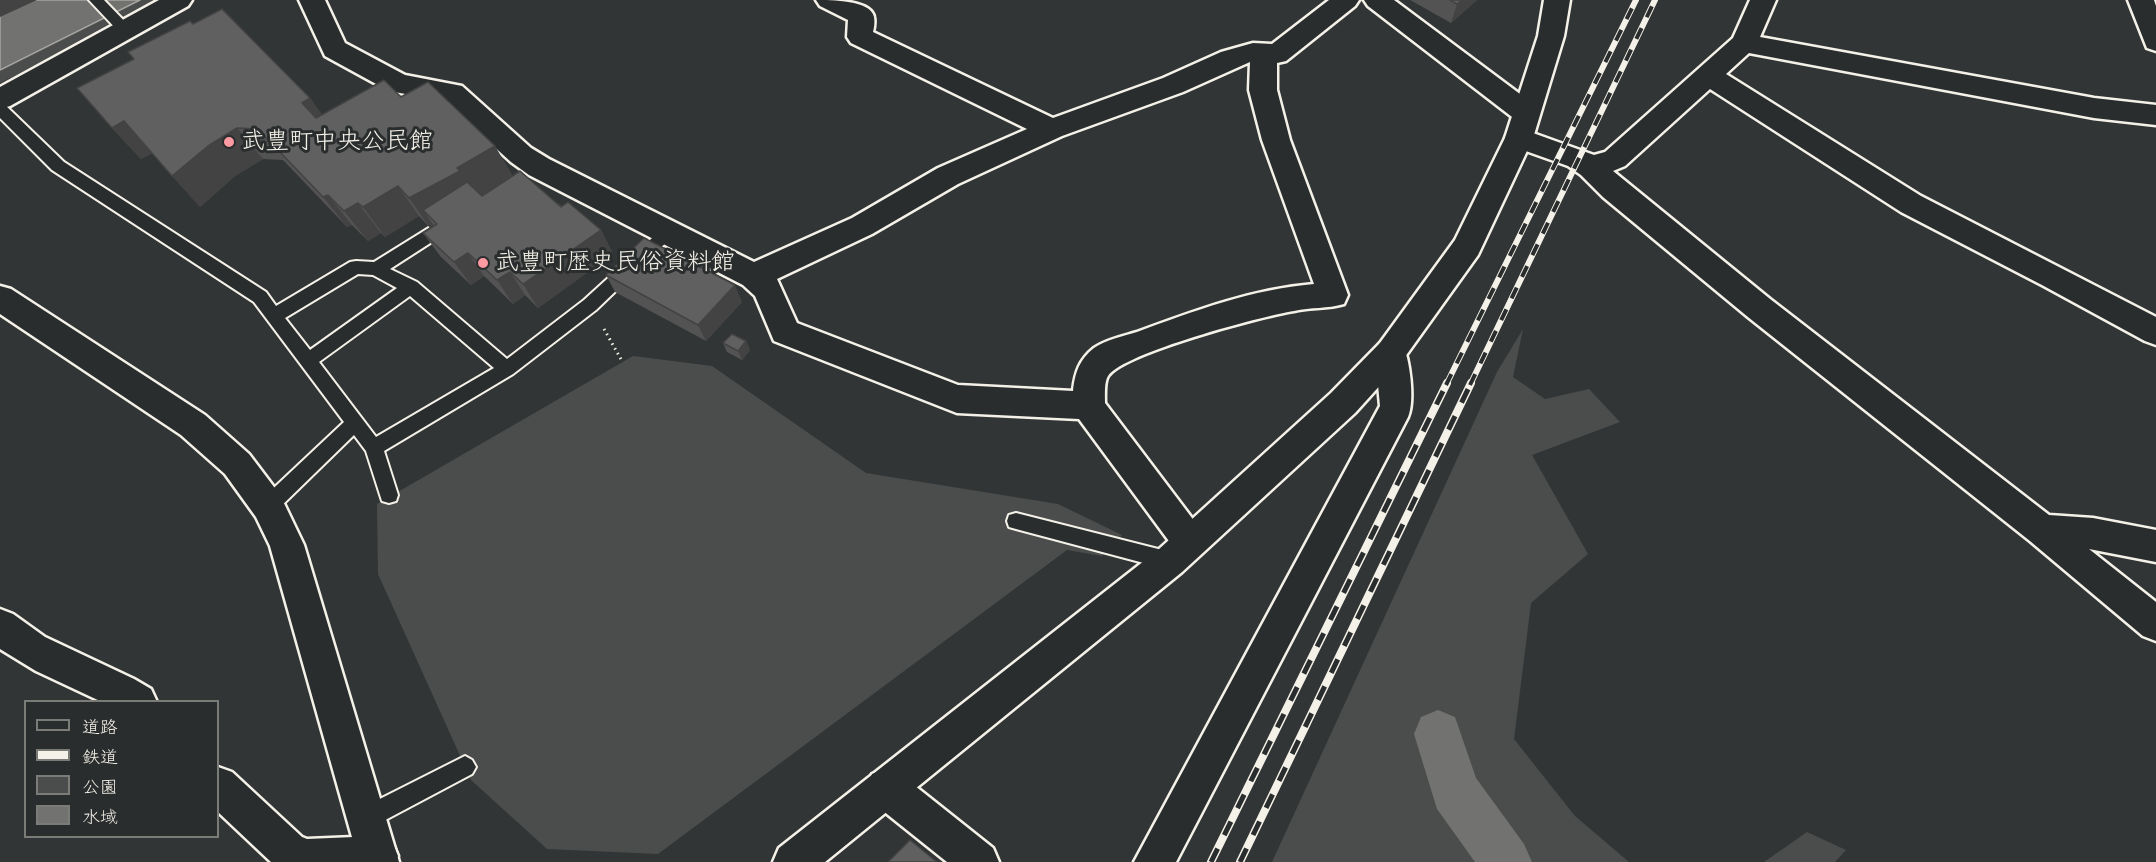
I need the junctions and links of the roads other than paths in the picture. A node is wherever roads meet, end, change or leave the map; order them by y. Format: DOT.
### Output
graph roads {
  1 [pos="96,0"];
  2 [pos="179,0"];
  3 [pos="312,0"];
  4 [pos="829,0"];
  5 [pos="1346,0"];
  6 [pos="1377,0"];
  7 [pos="1557,0"];
  8 [pos="1763,0"];
  9 [pos="2141,0"];
  10 [pos="124,30"];
  11 [pos="2156,42"];
  12 [pos="1744,43"];
  13 [pos="1264,53"];
  14 [pos="1709,76"];
  15 [pos="0,99"];
  16 [pos="0,109"];
  17 [pos="2156,115"];
  18 [pos="1522,126"];
  19 [pos="1052,129"];
  20 [pos="1592,167"];
  21 [pos="462,215"];
  22 [pos="668,233"];
  23 [pos="376,269"];
  24 [pos="754,276"];
  25 [pos="411,287"];
  26 [pos="0,298"];
  27 [pos="274,316"];
  28 [pos="2152,321"];
  29 [pos="1391,351"];
  30 [pos="308,361"];
  31 [pos="507,369"];
  32 [pos="1088,406"];
  33 [pos="355,423"];
  34 [pos="374,448"];
  35 [pos="389,495"];
  36 [pos="268,506"];
  37 [pos="1016,521"];
  38 [pos="2042,530"];
  39 [pos="2156,546"];
  40 [pos="1179,551"];
  41 [pos="2156,624"];
  42 [pos="0,626"];
  43 [pos="135,700"];
  44 [pos="465,767"];
  45 [pos="219,787"];
  46 [pos="886,788"];
  47 [pos="366,818"];
  48 [pos="378,859"];
  49 [pos="793,862"];
  50 [pos="979,862"];
  51 [pos="1154,862"];
  1 -- 10 [label="lane"];
  2 -- 10 [label="street"];
  3 -- 22 [label="street"];
  4 -- 19 [label="street"];
  5 -- 13 [label="street"];
  6 -- 18 [label="street"];
  7 -- 18 [label="street"];
  8 -- 12 [label="street"];
  9 -- 11 [label="street"];
  10 -- 15 [label="street"];
  12 -- 14 [label="street"];
  12 -- 17 [label="street"];
  13 -- 19 [label="street"];
  13 -- 32 [label="street"];
  14 -- 20 [label="street"];
  14 -- 28 [label="street"];
  16 -- 27 [label="lane"];
  18 -- 20 [label="street"];
  18 -- 29 [label="street"];
  19 -- 24 [label="street"];
  20 -- 38 [label="street"];
  21 -- 23 [label="lane"];
  22 -- 24 [label="street"];
  22 -- 31 [label="lane"];
  23 -- 25 [label="lane"];
  23 -- 27 [label="lane"];
  24 -- 32 [label="street"];
  25 -- 30 [label="lane"];
  25 -- 31 [label="lane"];
  26 -- 36 [label="street"];
  27 -- 30 [label="lane"];
  29 -- 40 [label="street"];
  29 -- 51 [label="street"];
  30 -- 33 [label="lane"];
  31 -- 34 [label="lane"];
  32 -- 40 [label="street"];
  33 -- 34 [label="lane"];
  33 -- 36 [label="lane"];
  34 -- 35 [label="lane"];
  36 -- 47 [label="street"];
  37 -- 40 [label="lane"];
  38 -- 39 [label="street"];
  38 -- 41 [label="street"];
  40 -- 46 [label="street"];
  42 -- 43 [label="street"];
  44 -- 47 [label="lane"];
  45 -- 48 [label="street"];
  46 -- 49 [label="street"];
  46 -- 50 [label="street"];
  47 -- 48 [label="street"];
}
